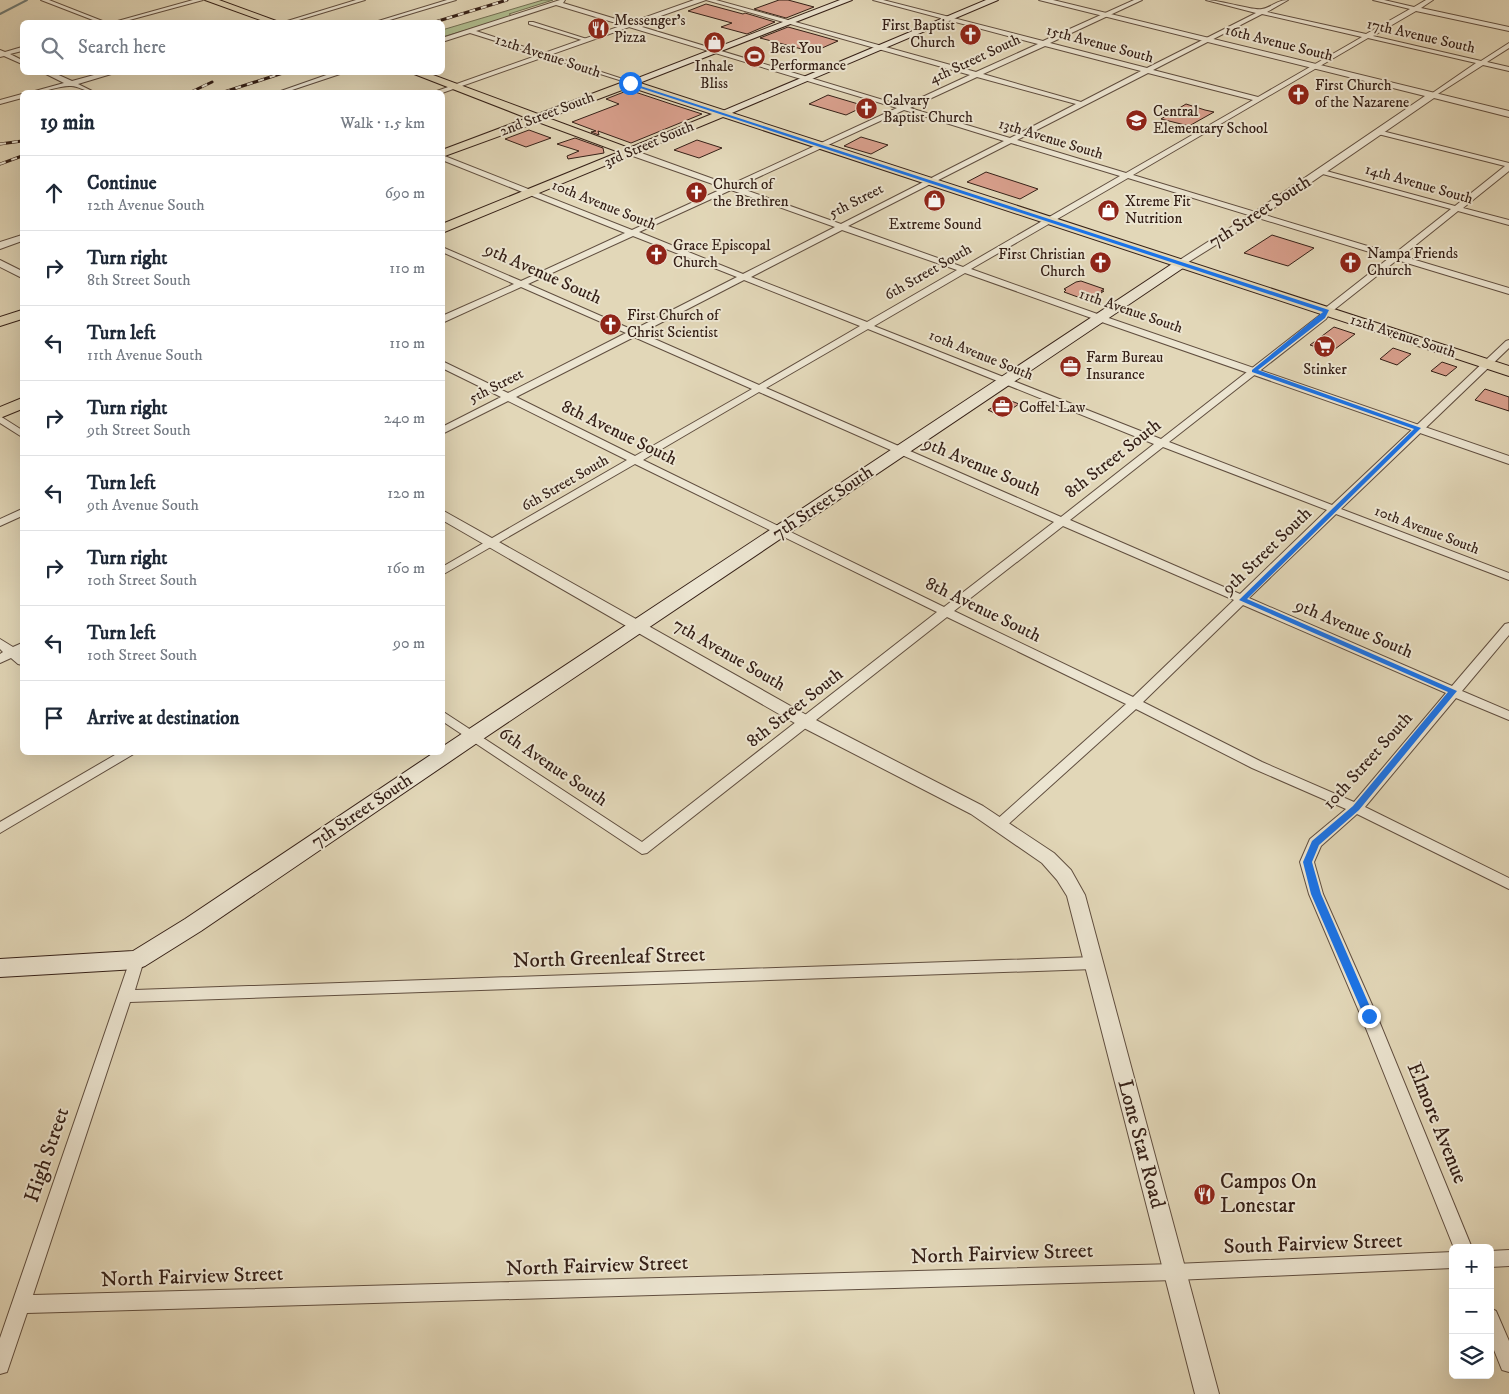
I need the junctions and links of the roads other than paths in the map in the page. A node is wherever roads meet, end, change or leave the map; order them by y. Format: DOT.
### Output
graph roads {
  1 [pos="44,0"];
  2 [pos="200,0"];
  3 [pos="210,0"];
  4 [pos="362,0"];
  5 [pos="453,0"];
  6 [pos="565,0"];
  7 [pos="702,0"];
  8 [pos="709,0"];
  9 [pos="848,0"];
  10 [pos="876,0"];
  11 [pos="994,0"];
  12 [pos="1043,0"];
  13 [pos="1139,0"];
  14 [pos="1210,0"];
  15 [pos="1285,0"];
  16 [pos="1376,0"];
  17 [pos="1430,0"];
  18 [pos="556,3"];
  19 [pos="1416,8"];
  20 [pos="1262,12"];
  21 [pos="1106,15"];
  22 [pos="307,16"];
  23 [pos="949,19"];
  24 [pos="97,20"];
  25 [pos="125,20"];
  26 [pos="268,20"];
  27 [pos="294,20"];
  28 [pos="315,20"];
  29 [pos="385,20"];
  30 [pos="789,22"];
  31 [pos="531,23"];
  32 [pos="628,26"];
  33 [pos="1509,29"];
  34 [pos="470,31"];
  35 [pos="1368,36"];
  36 [pos="445,39"];
  37 [pos="587,40"];
  38 [pos="1207,40"];
  39 [pos="1044,44"];
  40 [pos="1509,45"];
  41 [pos="880,48"];
  42 [pos="20,49"];
  43 [pos="713,52"];
  44 [pos="1,54"];
  45 [pos="545,55"];
  46 [pos="20,61"];
  47 [pos="1482,62"];
  48 [pos="1316,66"];
  49 [pos="1509,69"];
  50 [pos="1147,71"];
  51 [pos="52,75"];
  52 [pos="104,75"];
  53 [pos="334,75"];
  54 [pos="422,75"];
  55 [pos="977,75"];
  56 [pos="804,79"];
  57 [pos="630,83"];
  58 [pos="71,84"];
  59 [pos="454,87"];
  60 [pos="45,90"];
  61 [pos="86,90"];
  62 [pos="288,90"];
  63 [pos="444,90"];
  64 [pos="1433,95"];
  65 [pos="20,97"];
  66 [pos="1258,100"];
  67 [pos="0,102"];
  68 [pos="1082,104"];
  69 [pos="902,108"];
  70 [pos="723,113"];
  71 [pos="1509,114"];
  72 [pos="538,118"];
  73 [pos="1381,132"];
  74 [pos="1010,141"];
  75 [pos="821,146"];
  76 [pos="630,152"];
  77 [pos="445,155"];
  78 [pos="445,157"];
  79 [pos="1509,166"];
  80 [pos="1322,171"];
  81 [pos="1127,176"];
  82 [pos="930,181"];
  83 [pos="731,187"];
  84 [pos="532,192"];
  85 [pos="1456,209"];
  86 [pos="1257,215"];
  87 [pos="1050,220"];
  88 [pos="1509,224"];
  89 [pos="843,226"];
  90 [pos="445,228"];
  91 [pos="632,232"];
  92 [pos="20,239"];
  93 [pos="0,246"];
  94 [pos="445,250"];
  95 [pos="1395,257"];
  96 [pos="0,262"];
  97 [pos="1182,263"];
  98 [pos="964,270"];
  99 [pos="20,274"];
  100 [pos="744,277"];
  101 [pos="521,284"];
  102 [pos="1509,291"];
  103 [pos="1327,311"];
  104 [pos="20,315"];
  105 [pos="1100,318"];
  106 [pos="445,319"];
  107 [pos="0,322"];
  108 [pos="867,326"];
  109 [pos="634,334"];
  110 [pos="1509,343"];
  111 [pos="1488,364"];
  112 [pos="445,366"];
  113 [pos="1254,371"];
  114 [pos="1509,371"];
  115 [pos="1006,381"];
  116 [pos="759,389"];
  117 [pos="509,398"];
  118 [pos="20,405"];
  119 [pos="0,413"];
  120 [pos="0,419"];
  121 [pos="1418,428"];
  122 [pos="445,430"];
  123 [pos="20,433"];
  124 [pos="1162,443"];
  125 [pos="901,451"];
  126 [pos="1509,460"];
  127 [pos="636,461"];
  128 [pos="1334,510"];
  129 [pos="20,513"];
  130 [pos="445,516"];
  131 [pos="1063,521"];
  132 [pos="0,523"];
  133 [pos="779,532"];
  134 [pos="494,543"];
  135 [pos="445,570"];
  136 [pos="1509,577"];
  137 [pos="1242,600"];
  138 [pos="946,612"];
  139 [pos="638,626"];
  140 [pos="1509,627"];
  141 [pos="0,644"];
  142 [pos="17,650"];
  143 [pos="0,659"];
  144 [pos="1453,691"];
  145 [pos="1135,703"];
  146 [pos="1509,716"];
  147 [pos="445,717"];
  148 [pos="806,722"];
  149 [pos="473,736"];
  150 [pos="126,755"];
  151 [pos="445,755"];
  152 [pos="445,755"];
  153 [pos="1356,808"];
  154 [pos="999,825"];
  155 [pos="0,828"];
  156 [pos="642,849"];
  157 [pos="1509,884"];
  158 [pos="1076,895"];
  159 [pos="137,960"];
  160 [pos="1094,963"];
  161 [pos="0,968"];
  162 [pos="125,996"];
  163 [pos="1369,1016"];
  164 [pos="1460,1244"];
  165 [pos="1509,1258"];
  166 [pos="1494,1259"];
  167 [pos="1449,1260"];
  168 [pos="1175,1272"];
  169 [pos="21,1304"];
  170 [pos="1494,1327"];
  171 [pos="1509,1363"];
  172 [pos="0,1365"];
  173 [pos="1207,1394"];
  1 -- 24 [label="street"];
  2 -- 25 [label="street"];
  3 -- 26 [label="main road"];
  4 -- 22 [label="street"];
  5 -- 29 [label="street"];
  6 -- 18 [label="street"];
  7 -- 32 [label="street"];
  8 -- 30 [label="street"];
  9 -- 30 [label="main road, 2nd Street South"];
  10 -- 23 [label="street, 15th Avenue South"];
  11 -- 23 [label="main road, 3rd Street South"];
  12 -- 21 [label="street, 16th Avenue South"];
  13 -- 21 [label="street, 4th Street South"];
  14 -- 20 [label="street, 17th Avenue South"];
  15 -- 20 [label="street, 5th Street"];
  16 -- 19 [label="street"];
  17 -- 19 [label="street, 6th Street South"];
  18 -- 32 [label="street, 13th Avenue South"];
  18 -- 34 [label="street"];
  19 -- 33 [label="street"];
  19 -- 35 [label="street, 6th Street South"];
  20 -- 35 [label="street, 17th Avenue South"];
  20 -- 38 [label="street, 5th Street"];
  21 -- 38 [label="street, 16th Avenue South"];
  21 -- 39 [label="street, 4th Street South"];
  22 -- 27 [label="street"];
  22 -- 28 [label="street"];
  23 -- 39 [label="street, 15th Avenue South"];
  23 -- 41 [label="main road, 3rd Street South"];
  30 -- 41 [label="street"];
  30 -- 43 [label="main road, 2nd Street South"];
  31 -- 37 [label="street"];
  32 -- 37 [label="street"];
  32 -- 43 [label="street, 13th Avenue South"];
  34 -- 36 [label="street"];
  34 -- 45 [label="street, 12th Avenue South"];
  35 -- 47 [label="street, 17th Avenue South"];
  35 -- 48 [label="street, 6th Street South"];
  37 -- 45 [label="street"];
  38 -- 48 [label="street, 16th Avenue South"];
  38 -- 50 [label="street, 5th Street"];
  39 -- 50 [label="street, 15th Avenue South"];
  39 -- 55 [label="street, 4th Street South"];
  40 -- 47 [label="street, 7th Street South"];
  41 -- 55 [label="street"];
  41 -- 56 [label="main road, 3rd Street South"];
  42 -- 44 [label="street"];
  43 -- 56 [label="street, 13th Avenue South"];
  43 -- 57 [label="main road, 2nd Street South"];
  44 -- 46 [label="street"];
  45 -- 57 [label="street, 12th Avenue South"];
  45 -- 59 [label="street"];
  47 -- 49 [label="street, 17th Avenue South"];
  47 -- 64 [label="street, 7th Street South"];
  48 -- 64 [label="street, 16th Avenue South"];
  48 -- 66 [label="street, 6th Street South"];
  50 -- 66 [label="street, 15th Avenue South"];
  50 -- 68 [label="street, 5th Street"];
  51 -- 58 [label="street"];
  52 -- 58 [label="street"];
  53 -- 62 [label="street"];
  54 -- 59 [label="main road"];
  55 -- 68 [label="street"];
  55 -- 69 [label="street, 4th Street South"];
  56 -- 69 [label="street, 13th Avenue South"];
  56 -- 70 [label="main road, 3rd Street South"];
  57 -- 70 [label="main road, 12th Avenue South"];
  57 -- 72 [label="main road, 2nd Street South"];
  58 -- 60 [label="street"];
  58 -- 61 [label="street"];
  59 -- 63 [label="street"];
  59 -- 72 [label="main road"];
  64 -- 71 [label="street, 16th Avenue South"];
  64 -- 73 [label="street, 7th Street South"];
  65 -- 67 [label="street"];
  66 -- 81 [label="street, 6th Street South"];
  68 -- 74 [label="street, 5th Street"];
  69 -- 74 [label="street, 13th Avenue South"];
  69 -- 75 [label="street, 4th Street South"];
  70 -- 75 [label="main road, 12th Avenue South"];
  70 -- 76 [label="main road, 3rd Street South"];
  72 -- 76 [label="main road"];
  72 -- 77 [label="main road, 2nd Street South"];
  73 -- 79 [label="street"];
  73 -- 80 [label="street, 7th Street South"];
  74 -- 81 [label="street, 13th Avenue South"];
  74 -- 82 [label="street, 5th Street"];
  75 -- 82 [label="main road, 12th Avenue South"];
  75 -- 83 [label="street, 4th Street South"];
  76 -- 83 [label="street, 11th Avenue South"];
  76 -- 84 [label="main road, 3rd Street South"];
  78 -- 84 [label="street, 10th Avenue South"];
  79 -- 85 [label="street, 8th Street South"];
  80 -- 85 [label="street, 14th Avenue South"];
  80 -- 86 [label="street, 7th Street South"];
  81 -- 86 [label="street, 13th Avenue South"];
  81 -- 87 [label="street, 6th Street South"];
  82 -- 87 [label="main road, 12th Avenue South"];
  82 -- 89 [label="street, 5th Street"];
  83 -- 89 [label="street, 11th Avenue South"];
  83 -- 91 [label="street, 4th Street South"];
  84 -- 90 [label="main road, 3rd Street South"];
  84 -- 91 [label="street, 10th Avenue South"];
  85 -- 88 [label="street, 14th Avenue South"];
  85 -- 95 [label="street, 8th Street South"];
  86 -- 95 [label="street, 13th Avenue South"];
  86 -- 97 [label="street, 7th Street South"];
  87 -- 97 [label="main road, 12th Avenue South"];
  87 -- 98 [label="street, 6th Street South"];
  89 -- 98 [label="street, 11th Avenue South"];
  89 -- 100 [label="street, 5th Street"];
  91 -- 100 [label="street, 10th Avenue South"];
  91 -- 101 [label="street, 4th Street South"];
  92 -- 93 [label="street"];
  94 -- 101 [label="street, 9th Avenue South"];
  95 -- 102 [label="street, 13th Avenue South"];
  95 -- 103 [label="street, 8th Street South"];
  96 -- 99 [label="street"];
  97 -- 103 [label="main road, 12th Avenue South"];
  97 -- 105 [label="main road, 7th Street South"];
  98 -- 105 [label="street, 11th Avenue South"];
  98 -- 108 [label="street, 6th Street South"];
  100 -- 108 [label="street, 10th Avenue South"];
  100 -- 109 [label="street, 5th Street"];
  101 -- 106 [label="street, 4th Street South"];
  101 -- 109 [label="street, 9th Avenue South"];
  103 -- 111 [label="main road, 12th Avenue South"];
  103 -- 113 [label="street, 8th Street South"];
  104 -- 107 [label="main road"];
  105 -- 113 [label="street, 11th Avenue South"];
  105 -- 115 [label="main road, 7th Street South"];
  108 -- 115 [label="street, 10th Avenue South"];
  108 -- 116 [label="street, 6th Street South"];
  109 -- 116 [label="street, 9th Avenue South"];
  109 -- 117 [label="street, 5th Street"];
  110 -- 111 [label="street, 9th Street South"];
  111 -- 114 [label="main road, 12th Avenue South"];
  111 -- 121 [label="street, 9th Street South"];
  112 -- 117 [label="street, 8th Avenue South"];
  113 -- 121 [label="street, 11th Avenue South"];
  113 -- 124 [label="street, 8th Street South"];
  115 -- 124 [label="street, 10th Avenue South"];
  115 -- 125 [label="main road, 7th Street South"];
  116 -- 125 [label="street, 9th Avenue South"];
  116 -- 127 [label="street, 6th Street South"];
  117 -- 122 [label="street, 5th Street"];
  117 -- 127 [label="street, 8th Avenue South"];
  118 -- 119 [label="main road"];
  120 -- 123 [label="street"];
  121 -- 126 [label="street, 11th Avenue South"];
  121 -- 128 [label="street, 9th Street South"];
  124 -- 128 [label="street, 10th Avenue South"];
  124 -- 131 [label="street, 8th Street South"];
  125 -- 131 [label="street, 9th Avenue South"];
  125 -- 133 [label="main road, 7th Street South"];
  127 -- 133 [label="street, 8th Avenue South"];
  127 -- 134 [label="street, 6th Street South"];
  128 -- 136 [label="street, 10th Avenue South"];
  128 -- 137 [label="street, 9th Street South"];
  129 -- 132 [label="street"];
  130 -- 134 [label="street, 7th Avenue South"];
  131 -- 137 [label="street, 9th Avenue South"];
  131 -- 138 [label="street, 8th Street South"];
  133 -- 138 [label="street, 8th Avenue South"];
  133 -- 139 [label="main road, 7th Street South"];
  134 -- 135 [label="street, 6th Street South"];
  134 -- 139 [label="street, 7th Avenue South"];
  137 -- 144 [label="street, 9th Avenue South"];
  137 -- 145 [label="street, 9th Street South"];
  138 -- 145 [label="street, 8th Avenue South"];
  138 -- 148 [label="street, 8th Street South"];
  139 -- 148 [label="street, 7th Avenue South"];
  139 -- 149 [label="main road, 7th Street South"];
  140 -- 144 [label="street, 10th Street South"];
  141 -- 142 [label="street"];
  142 -- 143 [label="street"];
  144 -- 146 [label="street, 9th Avenue South"];
  144 -- 153 [label="street, 10th Street South"];
  145 -- 153 [label="street, 8th Avenue South"];
  145 -- 154 [label="street, 9th Street South"];
  147 -- 149 [label="street, 6th Avenue South"];
  148 -- 154 [label="street, 7th Avenue South"];
  148 -- 156 [label="street, 8th Street South"];
  149 -- 151 [label="main road, 7th Street South"];
  149 -- 156 [label="street, 6th Avenue South"];
  150 -- 155 [label="street"];
  152 -- 159 [label="main road, 7th Street South"];
  153 -- 157 [label="street, 8th Avenue South"];
  153 -- 163 [label="street, 10th Street South"];
  154 -- 158 [label="street, 7th Avenue South"];
  158 -- 160 [label="street, Lone Star Road"];
  159 -- 161 [label="main road"];
  159 -- 162 [label="street, High Street"];
  160 -- 162 [label="street, North Greenleaf Street"];
  160 -- 168 [label="street, Lone Star Road"];
  162 -- 169 [label="street, High Street"];
  163 -- 164 [label="street, Elmore Avenue"];
  165 -- 166 [label="street"];
  167 -- 168 [label="street, South Fairview Street"];
  168 -- 169 [label="street, North Fairview Street"];
  168 -- 173 [label="street, Lone Star Road"];
  169 -- 172 [label="street, High Street"];
  170 -- 171 [label="street"];
}
